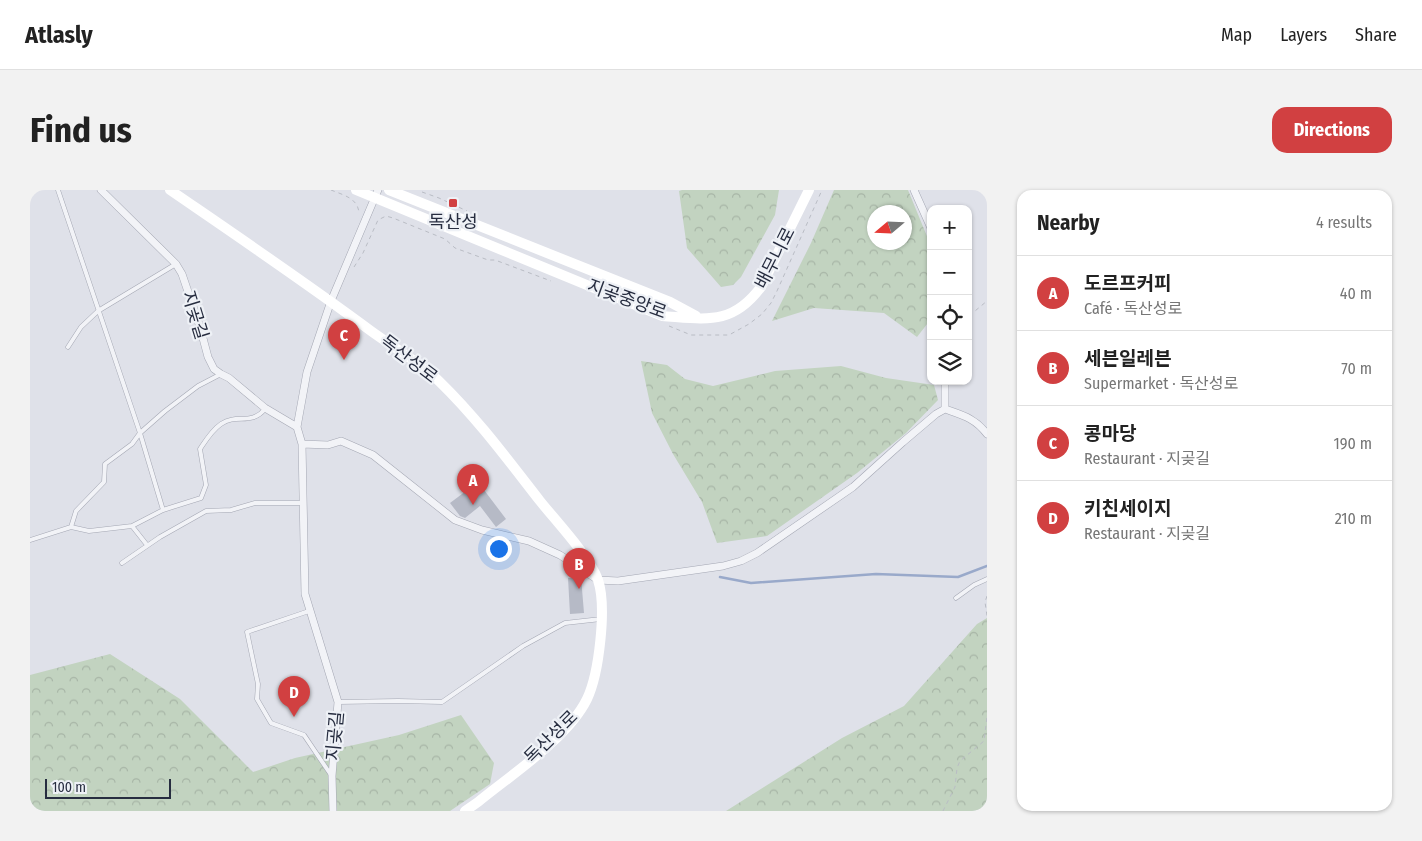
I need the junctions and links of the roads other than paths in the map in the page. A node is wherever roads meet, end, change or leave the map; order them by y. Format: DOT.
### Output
graph roads {
  1 [pos="58,190"];
  2 [pos="101,190"];
  3 [pos="170,190"];
  4 [pos="356,190"];
  5 [pos="389,190"];
  6 [pos="809,190"];
  7 [pos="914,190"];
  8 [pos="376,194"];
  9 [pos="927,219"];
  10 [pos="176,264"];
  11 [pos="331,301"];
  12 [pos="98,311"];
  13 [pos="699,318"];
  14 [pos="68,348"];
  15 [pos="221,374"];
  16 [pos="945,385"];
  17 [pos="265,408"];
  18 [pos="945,409"];
  19 [pos="297,427"];
  20 [pos="140,433"];
  21 [pos="987,434"];
  22 [pos="302,444"];
  23 [pos="303,503"];
  24 [pos="163,510"];
  25 [pos="132,526"];
  26 [pos="71,527"];
  27 [pos="30,540"];
  28 [pos="147,545"];
  29 [pos="122,563"];
  30 [pos="987,579"];
  31 [pos="598,580"];
  32 [pos="956,598"];
  33 [pos="310,611"];
  34 [pos="601,619"];
  35 [pos="338,702"];
  36 [pos="332,776"];
  37 [pos="333,811"];
  38 [pos="465,811"];
  1 -- 12 [label="lane"];
  2 -- 10 [label="street, 지곶길"];
  3 -- 11 [label="street, 독산성로"];
  4 -- 8 [label="street, 지곶중앙로"];
  5 -- 13 [label="street, 지곶중앙로"];
  6 -- 13 [label="street, 배무니로"];
  7 -- 9 [label="street"];
  8 -- 11 [label="street, 지곶길"];
  8 -- 13 [label="street, 지곶중앙로"];
  10 -- 12 [label="lane"];
  10 -- 15 [label="street, 지곶길"];
  11 -- 19 [label="street, 지곶길"];
  11 -- 31 [label="street, 독산성로"];
  12 -- 14 [label="lane"];
  12 -- 20 [label="lane"];
  15 -- 17 [label="street, 지곶길"];
  15 -- 20 [label="lane"];
  16 -- 18 [label="street"];
  17 -- 19 [label="street, 지곶길"];
  17 -- 24 [label="lane"];
  18 -- 21 [label="street"];
  18 -- 31 [label="street"];
  19 -- 22 [label="street, 지곶길"];
  20 -- 24 [label="lane"];
  20 -- 26 [label="lane"];
  22 -- 23 [label="street, 지곶길"];
  22 -- 31 [label="street"];
  23 -- 28 [label="lane"];
  23 -- 33 [label="street, 지곶길"];
  24 -- 25 [label="lane"];
  25 -- 26 [label="lane"];
  25 -- 28 [label="lane"];
  26 -- 27 [label="lane"];
  28 -- 29 [label="lane"];
  30 -- 32 [label="lane"];
  31 -- 34 [label="street, 독산성로"];
  33 -- 35 [label="street, 지곶길"];
  33 -- 36 [label="lane, 지곶길"];
  34 -- 35 [label="lane"];
  34 -- 38 [label="street, 독산성로"];
  35 -- 36 [label="street, 지곶길"];
  36 -- 37 [label="street, 지곶길"];
}
